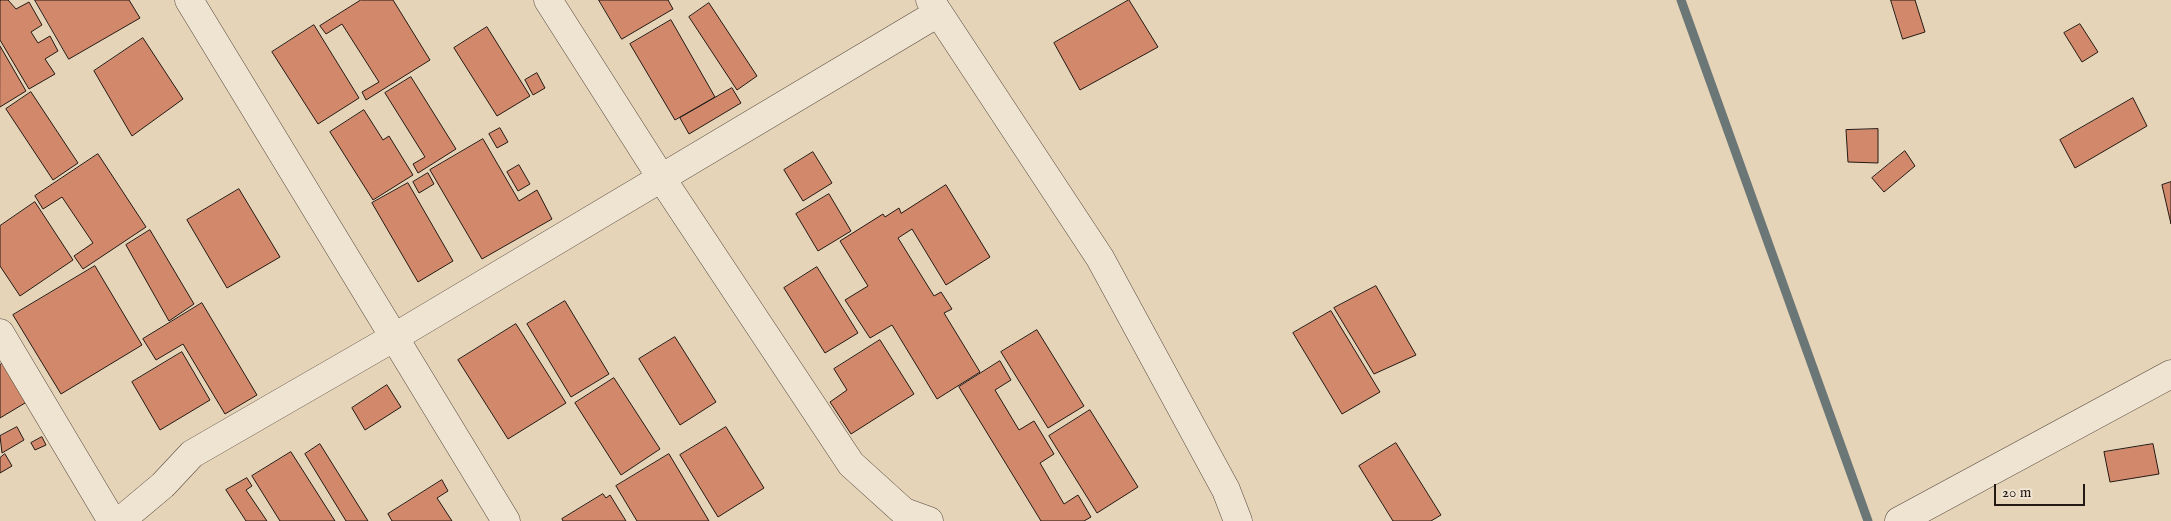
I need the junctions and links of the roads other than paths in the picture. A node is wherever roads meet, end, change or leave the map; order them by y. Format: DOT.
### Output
graph roads {
  1 [pos="189,0"];
  2 [pos="548,0"];
  3 [pos="934,7"];
  4 [pos="662,179"];
  5 [pos="0,333"];
  6 [pos="393,338"];
  7 [pos="2171,374"];
  8 [pos="1909,516"];
  9 [pos="112,521"];
  10 [pos="120,521"];
  11 [pos="506,521"];
  12 [pos="929,521"];
  13 [pos="1238,521"];
  1 -- 6 [label="street"];
  2 -- 4 [label="street"];
  3 -- 4 [label="street"];
  3 -- 13 [label="street"];
  4 -- 6 [label="street"];
  4 -- 12 [label="street"];
  5 -- 9 [label="street"];
  6 -- 10 [label="street"];
  6 -- 11 [label="street"];
  7 -- 8 [label="street"];
}
